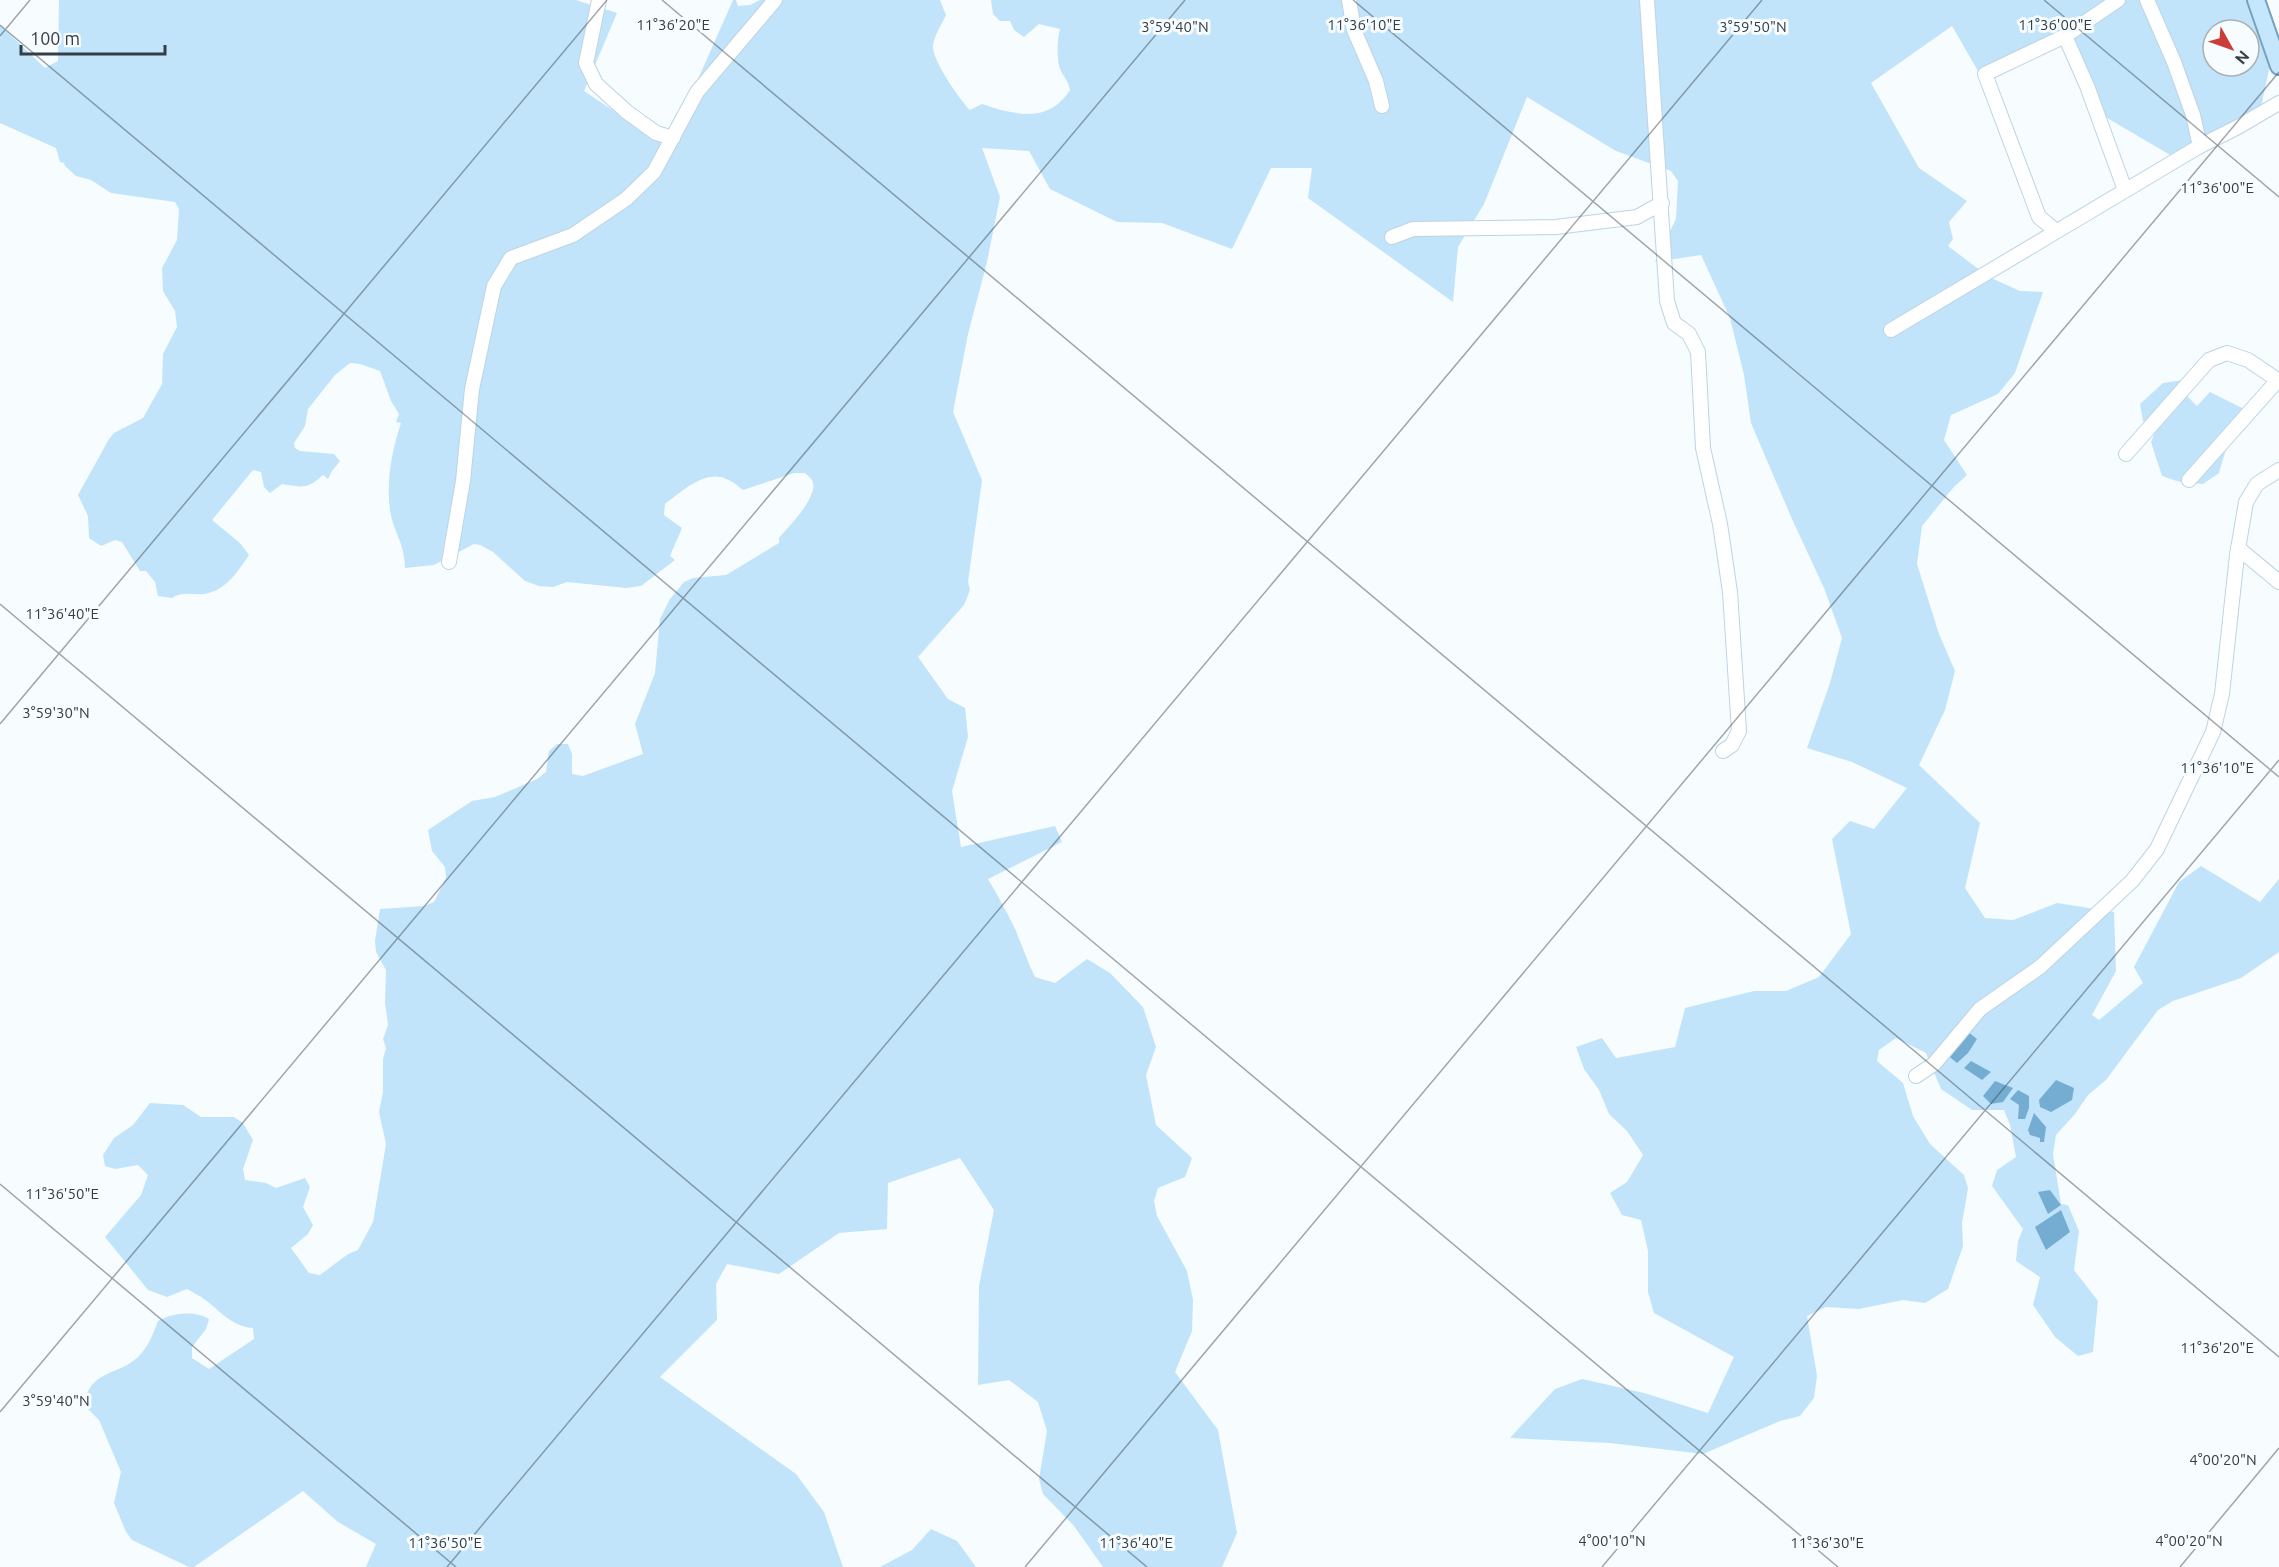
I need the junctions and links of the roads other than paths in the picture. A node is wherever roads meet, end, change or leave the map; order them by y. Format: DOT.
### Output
graph roads {
  1 [pos="599,0"];
  2 [pos="775,0"];
  3 [pos="1349,0"];
  4 [pos="1647,0"];
  5 [pos="2118,0"];
  6 [pos="2147,0"];
  7 [pos="2256,0"];
  8 [pos="2064,36"];
  9 [pos="2279,66"];
  10 [pos="2279,103"];
  11 [pos="1382,106"];
  12 [pos="673,138"];
  13 [pos="2200,146"];
  14 [pos="2126,190"];
  15 [pos="1662,203"];
  16 [pos="2056,231"];
  17 [pos="1392,237"];
  18 [pos="1891,330"];
  19 [pos="2278,380"];
  20 [pos="2126,454"];
  21 [pos="2279,470"];
  22 [pos="2189,480"];
  23 [pos="2238,548"];
  24 [pos="449,562"];
  25 [pos="2279,582"];
  26 [pos="1724,751"];
  27 [pos="1916,1076"];
  1 -- 12 [label="street"];
  2 -- 12 [label="street"];
  3 -- 11 [label="street"];
  4 -- 15 [label="street"];
  5 -- 8 [label="street"];
  6 -- 13 [label="street"];
  7 -- 9 [label="main road"];
  8 -- 14 [label="street"];
  8 -- 16 [label="street"];
  10 -- 13 [label="street"];
  12 -- 24 [label="street"];
  13 -- 14 [label="street"];
  14 -- 16 [label="street"];
  15 -- 17 [label="street"];
  15 -- 26 [label="street"];
  16 -- 18 [label="street"];
  19 -- 20 [label="street"];
  19 -- 22 [label="street"];
  21 -- 23 [label="street"];
  23 -- 25 [label="street"];
  23 -- 27 [label="street"];
}
